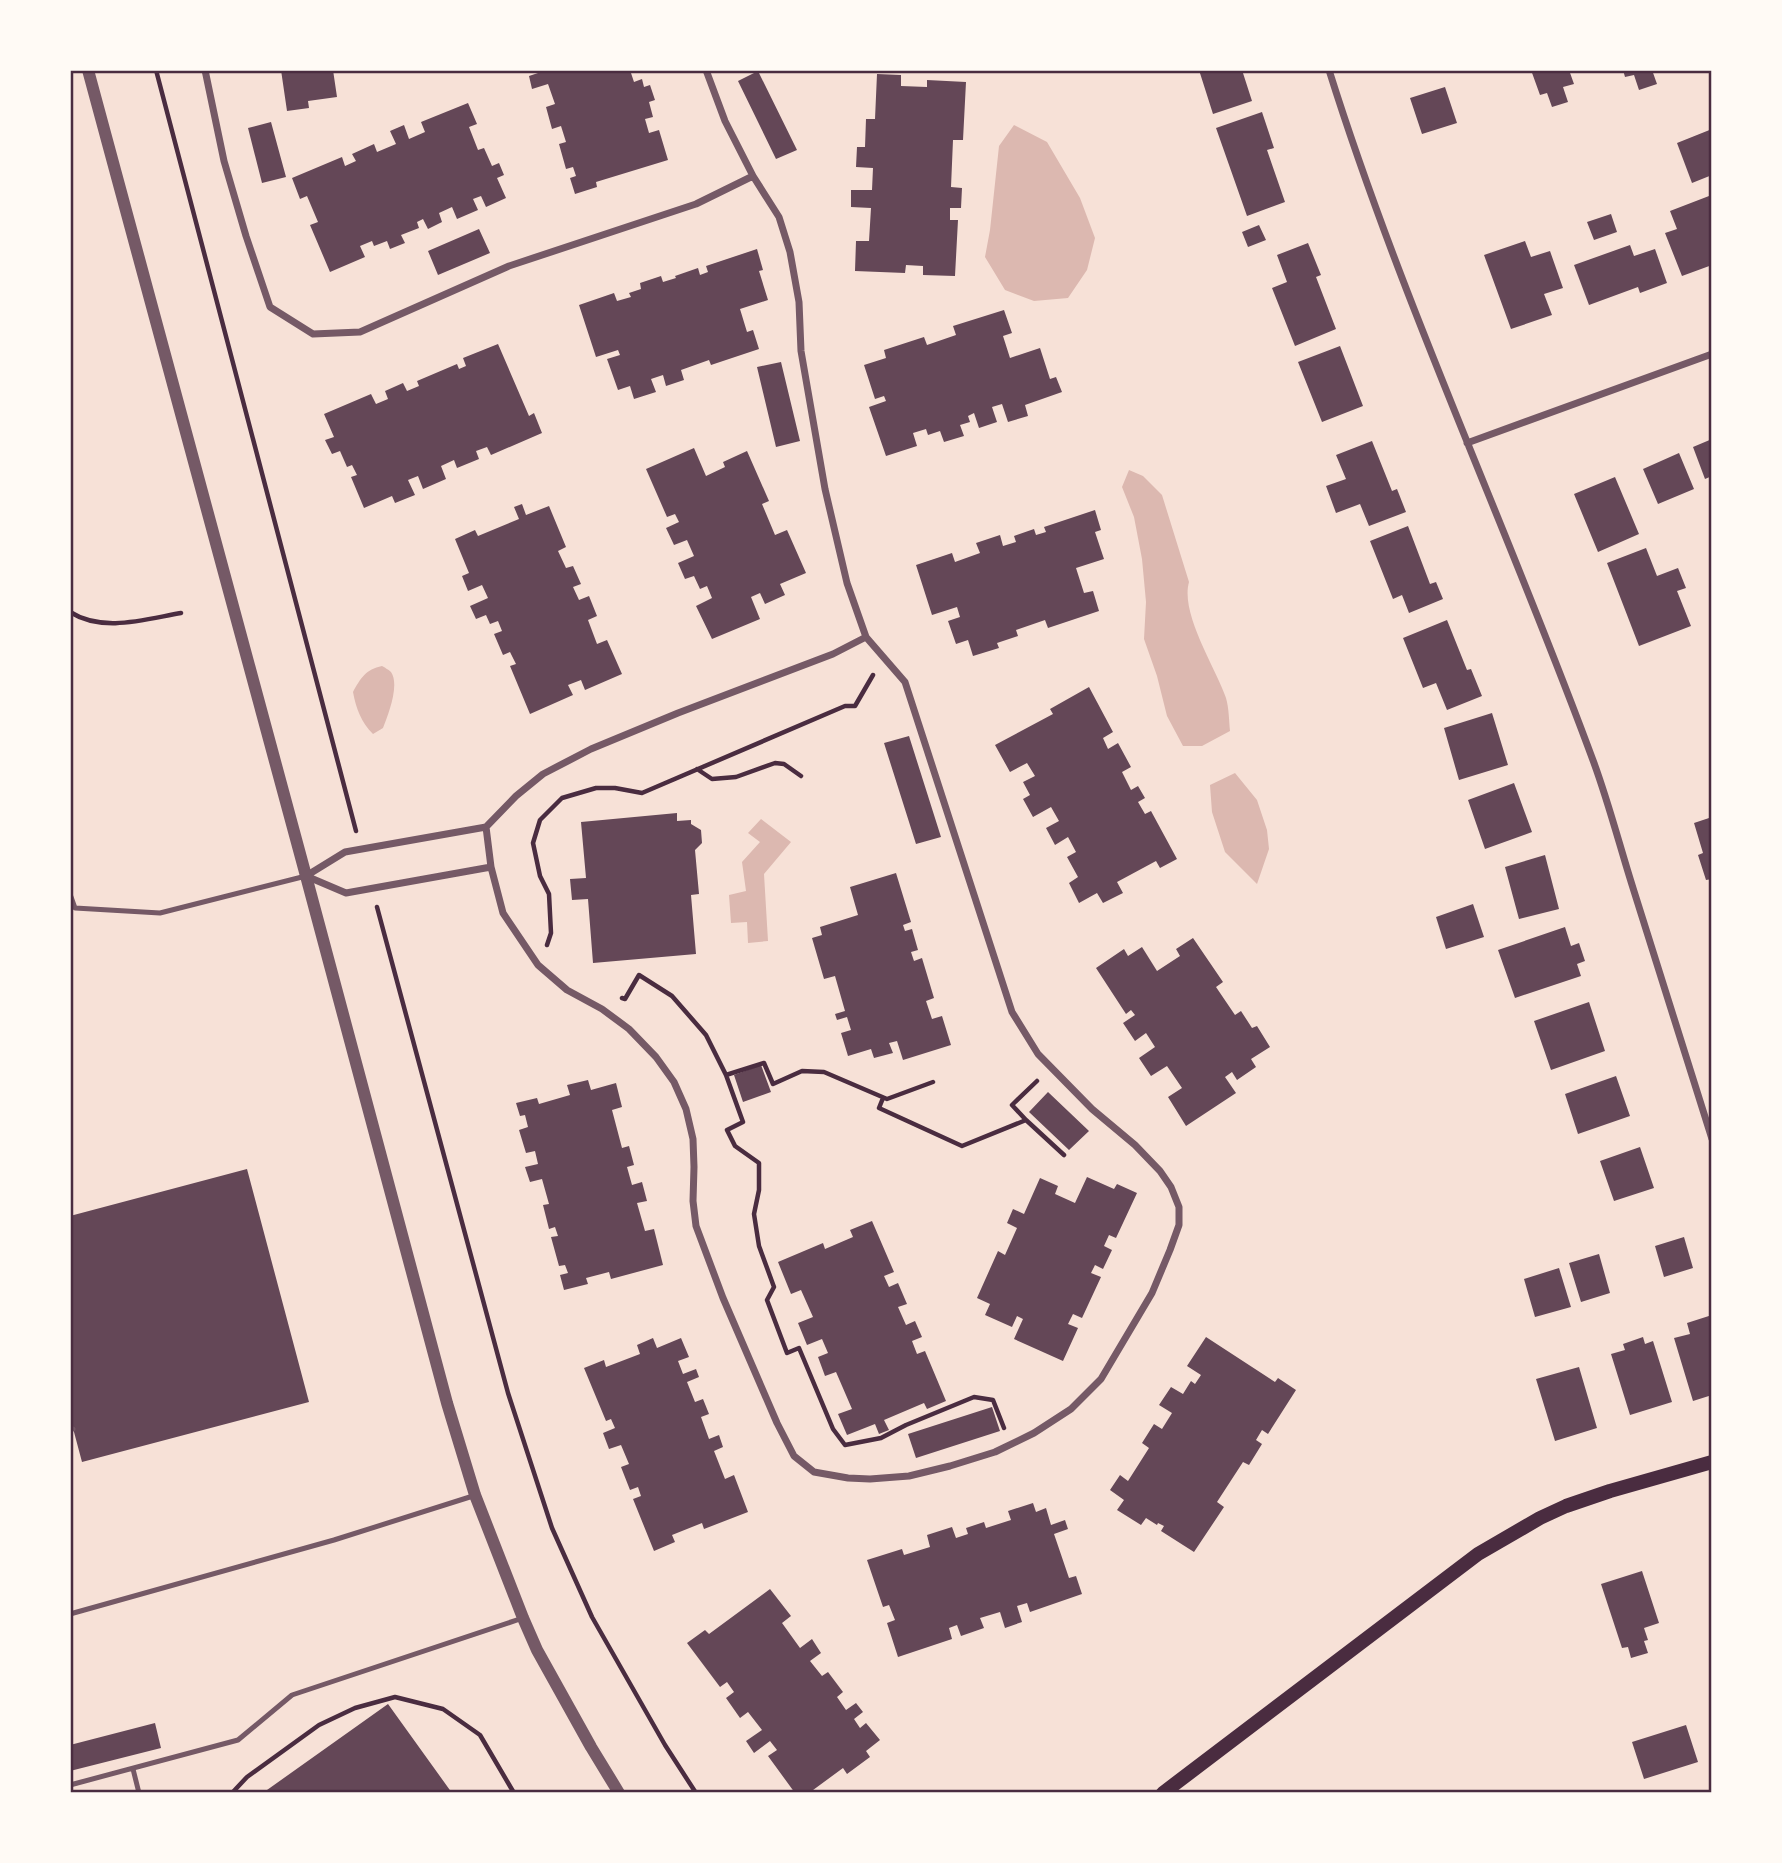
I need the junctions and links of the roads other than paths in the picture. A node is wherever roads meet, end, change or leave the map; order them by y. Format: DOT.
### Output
graph roads {
  1 [pos="88,70"];
  2 [pos="205,70"];
  3 [pos="706,70"];
  4 [pos="1329,70"];
  5 [pos="753,176"];
  6 [pos="1712,354"];
  7 [pos="1467,443"];
  8 [pos="866,637"];
  9 [pos="486,827"];
  10 [pos="491,867"];
  11 [pos="306,876"];
  12 [pos="70,894"];
  13 [pos="72,908"];
  14 [pos="1712,1139"];
  15 [pos="1712,1462"];
  16 [pos="475,1495"];
  17 [pos="70,1614"];
  18 [pos="523,1618"];
  19 [pos="132,1769"];
  20 [pos="70,1785"];
  21 [pos="139,1793"];
  22 [pos="620,1793"];
  23 [pos="1163,1793"];
  1 -- 11 [label="street"];
  2 -- 5 [label="street"];
  3 -- 5 [label="street"];
  4 -- 7 [label="street"];
  5 -- 8 [label="street"];
  6 -- 7 [label="street"];
  7 -- 14 [label="street"];
  8 -- 9 [label="street"];
  8 -- 10 [label="street"];
  9 -- 10 [label="street"];
  9 -- 11 [label="street"];
  10 -- 11 [label="street"];
  11 -- 13 [label="lane"];
  11 -- 16 [label="street"];
  12 -- 13 [label="lane"];
  15 -- 23 [label="main road"];
  16 -- 17 [label="lane"];
  16 -- 18 [label="street"];
  18 -- 19 [label="lane"];
  18 -- 22 [label="street"];
  19 -- 20 [label="lane"];
  19 -- 21 [label="lane"];
}
